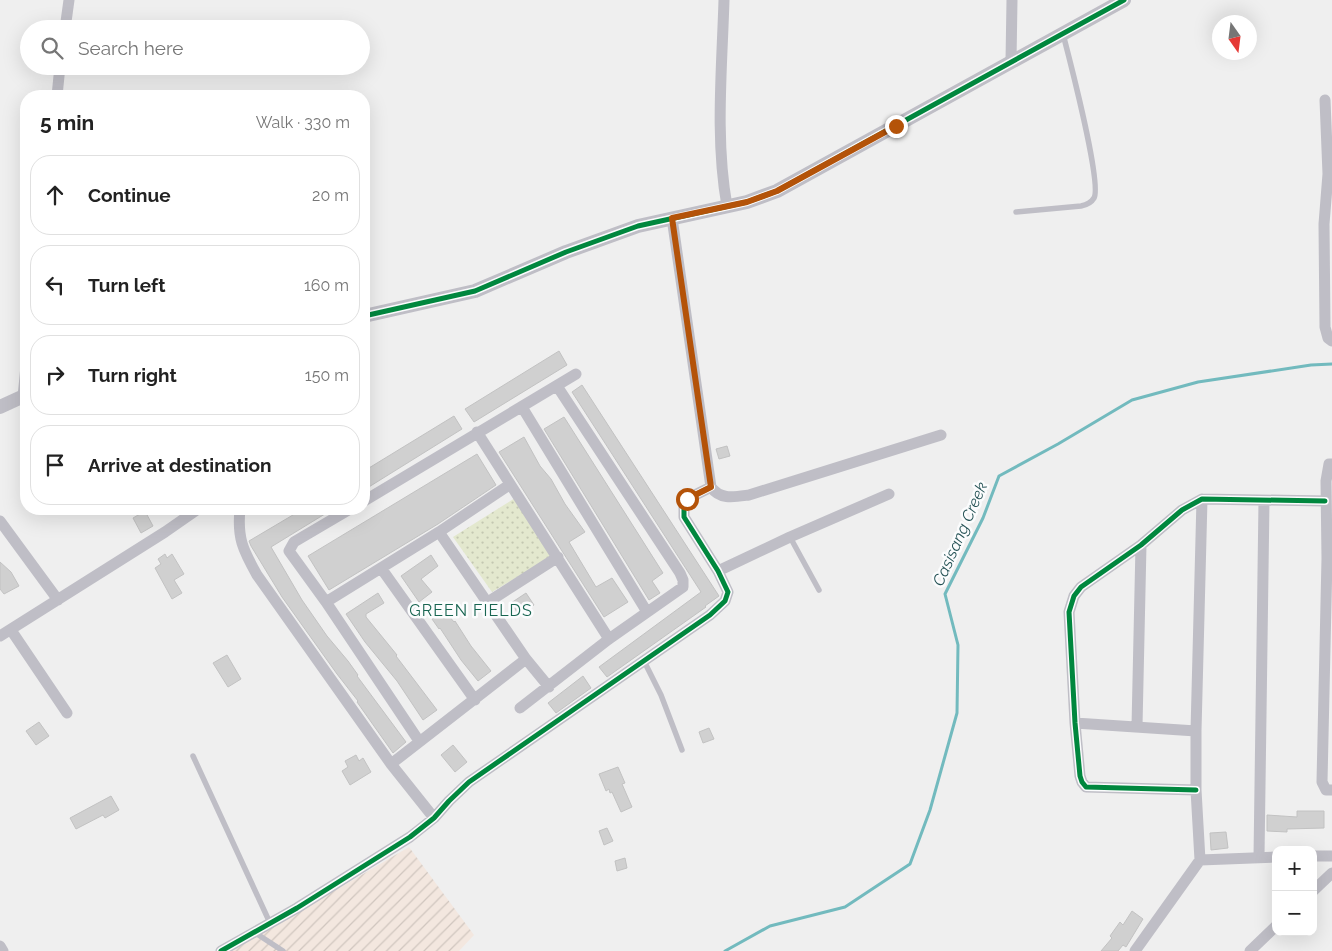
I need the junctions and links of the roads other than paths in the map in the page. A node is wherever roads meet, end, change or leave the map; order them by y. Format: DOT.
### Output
graph roads {
  1 [pos="69,0"];
  2 [pos="724,0"];
  3 [pos="1012,0"];
  4 [pos="1124,0"];
  5 [pos="66,20"];
  6 [pos="1063,32"];
  7 [pos="1011,61"];
  8 [pos="59,75"];
  9 [pos="57,90"];
  10 [pos="1325,100"];
  11 [pos="1329,123"];
  12 [pos="1330,174"];
  13 [pos="726,206"];
  14 [pos="1016,212"];
  15 [pos="672,218"];
  16 [pos="1328,224"];
  17 [pos="370,315"];
  18 [pos="1332,341"];
  19 [pos="576,374"];
  20 [pos="557,386"];
  21 [pos="20,398"];
  22 [pos="0,407"];
  23 [pos="522,408"];
  24 [pos="477,432"];
  25 [pos="941,435"];
  26 [pos="1332,464"];
  27 [pos="509,485"];
  28 [pos="711,487"];
  29 [pos="889,494"];
  30 [pos="370,497"];
  31 [pos="1202,499"];
  32 [pos="1264,501"];
  33 [pos="1325,501"];
  34 [pos="189,515"];
  35 [pos="239,515"];
  36 [pos="340,515"];
  37 [pos="0,521"];
  38 [pos="439,532"];
  39 [pos="790,537"];
  40 [pos="1141,545"];
  41 [pos="558,557"];
  42 [pos="1329,558"];
  43 [pos="381,568"];
  44 [pos="718,571"];
  45 [pos="818,590"];
  46 [pos="58,600"];
  47 [pos="326,602"];
  48 [pos="488,602"];
  49 [pos="1329,611"];
  50 [pos="647,612"];
  51 [pos="10,630"];
  52 [pos="0,636"];
  53 [pos="609,639"];
  54 [pos="526,659"];
  55 [pos="644,661"];
  56 [pos="1328,663"];
  57 [pos="549,687"];
  58 [pos="475,700"];
  59 [pos="520,708"];
  60 [pos="67,713"];
  61 [pos="1075,722"];
  62 [pos="1137,726"];
  63 [pos="1328,728"];
  64 [pos="1196,731"];
  65 [pos="419,741"];
  66 [pos="682,750"];
  67 [pos="193,756"];
  68 [pos="391,764"];
  69 [pos="1196,790"];
  70 [pos="1332,790"];
  71 [pos="434,818"];
  72 [pos="1272,856"];
  73 [pos="1317,856"];
  74 [pos="1332,856"];
  75 [pos="1259,857"];
  76 [pos="1200,860"];
  77 [pos="1332,873"];
  78 [pos="1317,887"];
  79 [pos="270,923"];
  80 [pos="1272,930"];
  81 [pos="254,932"];
  82 [pos="0,946"];
  83 [pos="4,951"];
  84 [pos="221,951"];
  85 [pos="283,951"];
  86 [pos="1134,951"];
  87 [pos="1250,951"];
  1 -- 5 [label="street"];
  2 -- 13 [label="street"];
  3 -- 7 [label="street"];
  4 -- 6 [label="street"];
  6 -- 7 [label="street"];
  6 -- 14 [label="lane"];
  7 -- 13 [label="street"];
  8 -- 9 [label="street"];
  10 -- 11 [label="street"];
  11 -- 12 [label="street"];
  12 -- 16 [label="street"];
  13 -- 15 [label="street"];
  15 -- 17 [label="street"];
  15 -- 28 [label="street"];
  16 -- 18 [label="street"];
  19 -- 20 [label="street"];
  20 -- 23 [label="street"];
  20 -- 50 [label="street"];
  21 -- 22 [label="street"];
  23 -- 24 [label="street"];
  23 -- 50 [label="street"];
  24 -- 27 [label="street"];
  24 -- 30 [label="street"];
  25 -- 28 [label="street"];
  26 -- 33 [label="street"];
  27 -- 38 [label="street"];
  27 -- 41 [label="street"];
  28 -- 44 [label="street"];
  29 -- 39 [label="street"];
  31 -- 32 [label="street"];
  31 -- 40 [label="street"];
  31 -- 64 [label="street"];
  32 -- 33 [label="street"];
  32 -- 75 [label="street"];
  33 -- 42 [label="street"];
  34 -- 46 [label="street"];
  35 -- 68 [label="street"];
  36 -- 47 [label="street"];
  37 -- 46 [label="street"];
  38 -- 43 [label="street"];
  38 -- 48 [label="street"];
  39 -- 44 [label="street"];
  39 -- 45 [label="lane"];
  40 -- 61 [label="street"];
  40 -- 62 [label="street"];
  41 -- 48 [label="street"];
  41 -- 53 [label="street"];
  42 -- 49 [label="street"];
  43 -- 47 [label="street"];
  43 -- 58 [label="street"];
  44 -- 55 [label="street"];
  46 -- 51 [label="street"];
  47 -- 65 [label="street"];
  48 -- 54 [label="street"];
  49 -- 56 [label="street"];
  50 -- 53 [label="street"];
  51 -- 52 [label="street"];
  51 -- 60 [label="street"];
  53 -- 57 [label="street"];
  54 -- 57 [label="street"];
  54 -- 58 [label="street"];
  55 -- 66 [label="lane"];
  55 -- 71 [label="street"];
  56 -- 63 [label="street"];
  57 -- 59 [label="street"];
  58 -- 65 [label="street"];
  61 -- 62 [label="street"];
  61 -- 69 [label="street"];
  62 -- 64 [label="street"];
  63 -- 70 [label="street"];
  64 -- 69 [label="street"];
  65 -- 68 [label="street"];
  67 -- 79 [label="lane"];
  68 -- 71 [label="street"];
  69 -- 76 [label="street"];
  71 -- 79 [label="street"];
  72 -- 75 [label="street"];
  73 -- 74 [label="street"];
  75 -- 76 [label="street"];
  76 -- 86 [label="street"];
  77 -- 78 [label="street"];
  79 -- 81 [label="street"];
  80 -- 87 [label="street"];
  81 -- 84 [label="street"];
  81 -- 85 [label="lane"];
  82 -- 83 [label="street"];
}
